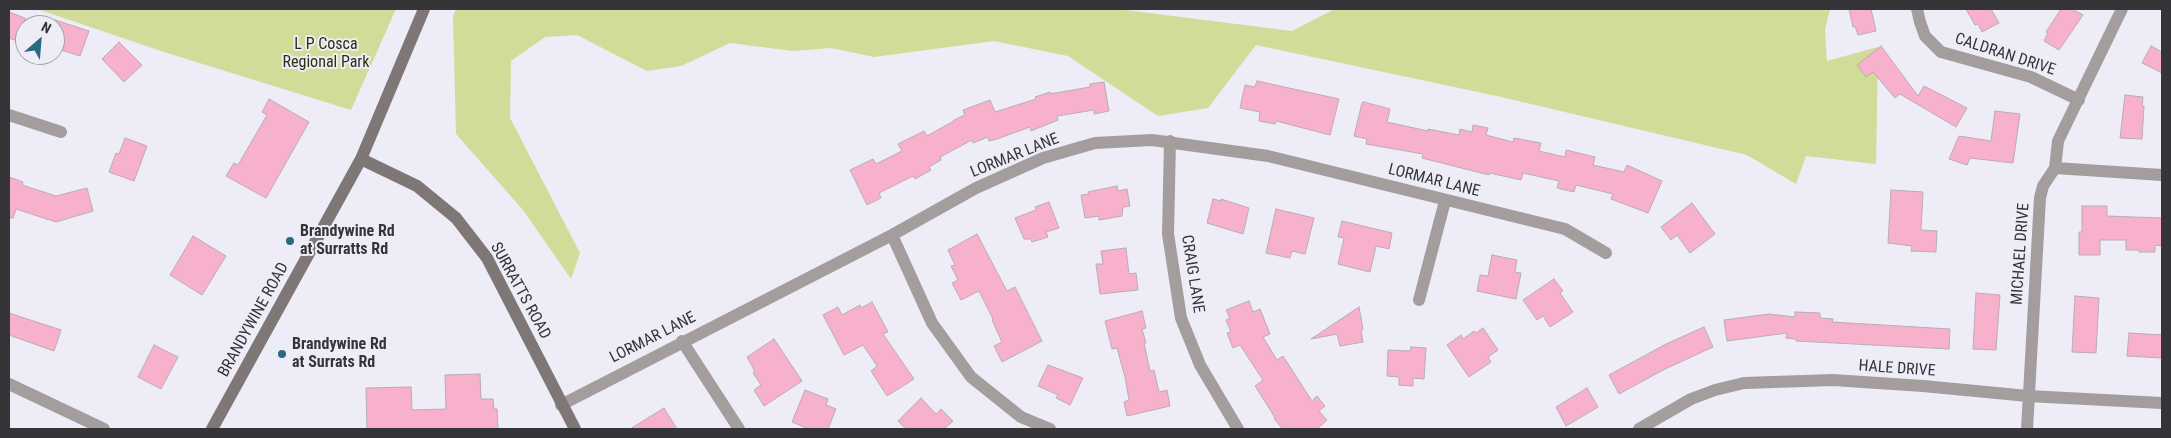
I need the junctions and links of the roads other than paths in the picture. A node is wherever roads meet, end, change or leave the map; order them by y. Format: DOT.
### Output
graph roads {
  1 [pos="424,9"];
  2 [pos="1917,9"];
  3 [pos="2122,9"];
  4 [pos="2078,100"];
  5 [pos="9,115"];
  6 [pos="61,132"];
  7 [pos="1170,141"];
  8 [pos="361,159"];
  9 [pos="2055,168"];
  10 [pos="2162,175"];
  11 [pos="1445,201"];
  12 [pos="892,235"];
  13 [pos="1606,253"];
  14 [pos="1419,300"];
  15 [pos="682,341"];
  16 [pos="9,384"];
  17 [pos="2028,396"];
  18 [pos="561,404"];
  19 [pos="2162,404"];
  20 [pos="1232,428"];
  21 [pos="104,429"];
  22 [pos="212,429"];
  23 [pos="575,429"];
  24 [pos="739,429"];
  25 [pos="1050,429"];
  26 [pos="1639,429"];
  27 [pos="2027,429"];
  1 -- 8 [label="main road, BRANDYWINE ROAD"];
  2 -- 4 [label="street, CALDRAN DRIVE"];
  3 -- 4 [label="street, MICHAEL DRIVE"];
  4 -- 9 [label="street, MICHAEL DRIVE"];
  5 -- 6 [label="street"];
  7 -- 11 [label="street, LORMAR LANE"];
  7 -- 12 [label="street, LORMAR LANE"];
  7 -- 20 [label="street, CRAIG LANE"];
  8 -- 18 [label="main road, SURRATTS ROAD"];
  8 -- 22 [label="main road, BRANDYWINE ROAD"];
  9 -- 10 [label="street"];
  9 -- 17 [label="street, MICHAEL DRIVE"];
  11 -- 13 [label="street, LORMAR LANE"];
  11 -- 14 [label="street"];
  12 -- 15 [label="street, LORMAR LANE"];
  12 -- 25 [label="street"];
  15 -- 18 [label="street, LORMAR LANE"];
  15 -- 24 [label="street"];
  16 -- 21 [label="street"];
  17 -- 19 [label="street, HALE DRIVE"];
  17 -- 26 [label="street, HALE DRIVE"];
  17 -- 27 [label="street, MICHAEL DRIVE"];
  18 -- 23 [label="main road, SURRATTS ROAD"];
}
